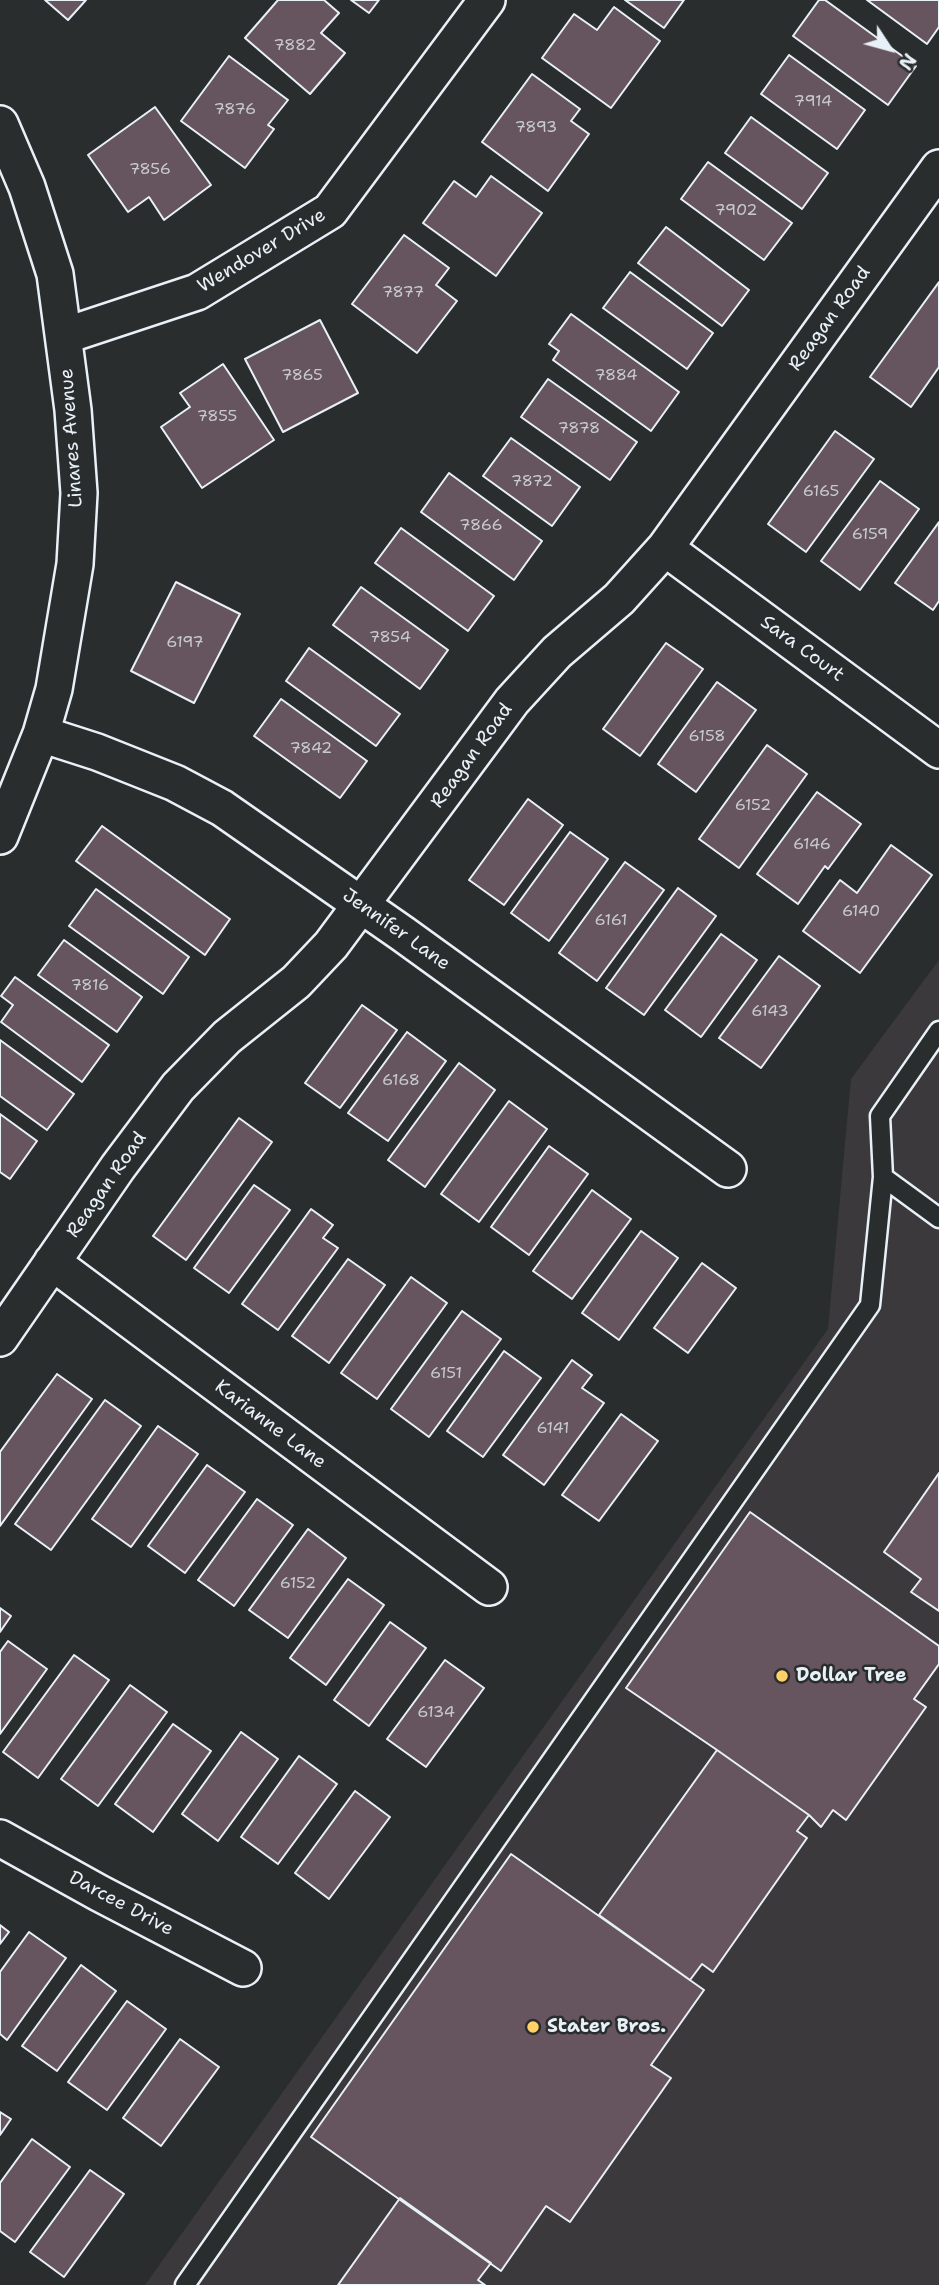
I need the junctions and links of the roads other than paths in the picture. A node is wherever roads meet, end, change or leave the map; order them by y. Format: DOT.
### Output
graph roads {
  1 [pos="487,0"];
  2 [pos="0,124"];
  3 [pos="939,169"];
  4 [pos="64,336"];
  5 [pos="665,548"];
  6 [pos="41,734"];
  7 [pos="939,750"];
  8 [pos="0,836"];
  9 [pos="361,905"];
  10 [pos="939,1031"];
  11 [pos="728,1169"];
  12 [pos="883,1177"];
  13 [pos="939,1218"];
  14 [pos="52,1262"];
  15 [pos="0,1338"];
  16 [pos="489,1587"];
  17 [pos="0,1838"];
  18 [pos="243,1968"];
  19 [pos="185,2285"];
  1 -- 4 [label="street, Wendover Drive"];
  2 -- 4 [label="street, Linares Avenue"];
  3 -- 5 [label="street, Reagan Road"];
  4 -- 6 [label="street, Linares Avenue"];
  5 -- 7 [label="street, Sara Court"];
  5 -- 9 [label="street, Reagan Road"];
  6 -- 8 [label="street, Linares Avenue"];
  6 -- 9 [label="street, Jennifer Lane"];
  9 -- 11 [label="street, Jennifer Lane"];
  9 -- 14 [label="street, Reagan Road"];
  10 -- 12 [label="lane"];
  12 -- 13 [label="lane"];
  12 -- 19 [label="lane"];
  14 -- 15 [label="street, Reagan Road"];
  14 -- 16 [label="street, Karianne Lane"];
  17 -- 18 [label="street, Darcee Drive"];
}
